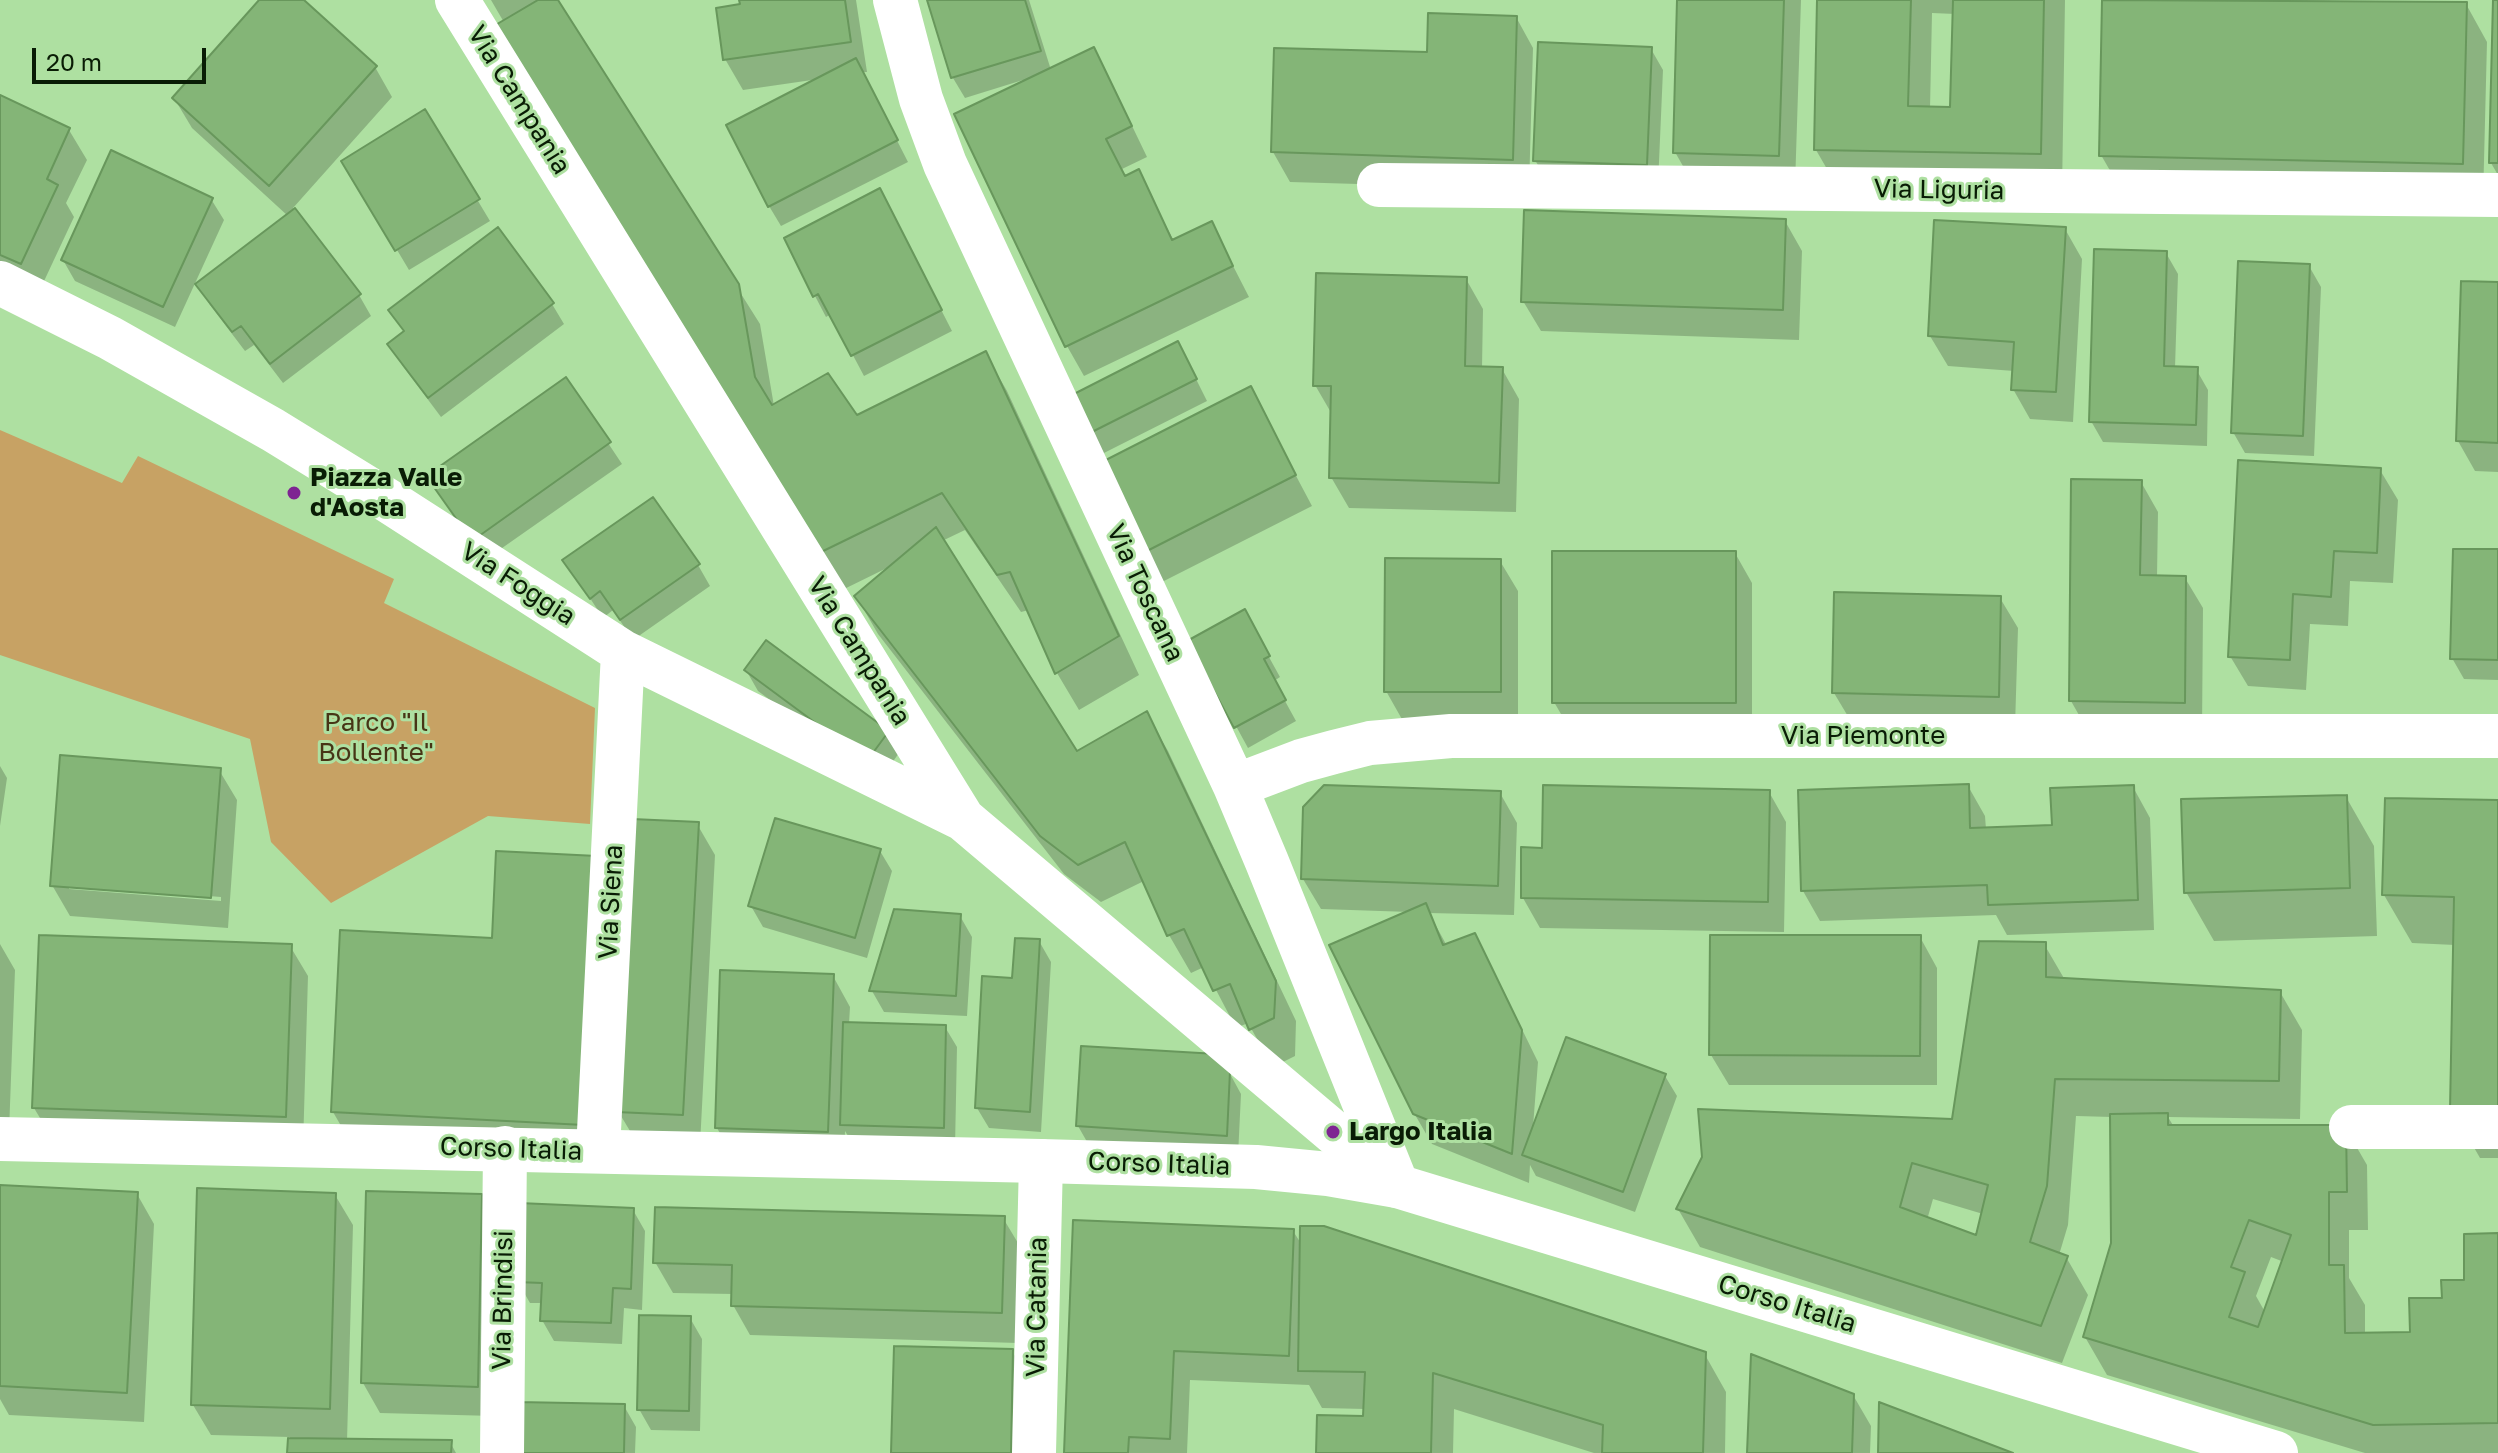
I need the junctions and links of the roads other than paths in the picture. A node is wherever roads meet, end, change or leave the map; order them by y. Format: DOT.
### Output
graph roads {
  1 [pos="457,0"];
  2 [pos="895,0"];
  3 [pos="1379,185"];
  4 [pos="2498,195"];
  5 [pos="0,283"];
  6 [pos="623,652"];
  7 [pos="2498,736"];
  8 [pos="1235,786"];
  9 [pos="963,819"];
  10 [pos="2351,1127"];
  11 [pos="2498,1127"];
  12 [pos="0,1139"];
  13 [pos="505,1148"];
  14 [pos="598,1151"];
  15 [pos="1041,1161"];
  16 [pos="1397,1186"];
  17 [pos="502,1453"];
  18 [pos="1034,1453"];
  19 [pos="2276,1453"];
  1 -- 9 [label="street, Via Campania"];
  2 -- 8 [label="street, Via Toscana"];
  3 -- 4 [label="street, Via Liguria"];
  5 -- 6 [label="street, Via Foggia"];
  6 -- 9 [label="street, Via Foggia"];
  6 -- 14 [label="street, Via Siena"];
  7 -- 8 [label="street, Via Piemonte"];
  8 -- 16 [label="street, Via Toscana"];
  9 -- 16 [label="street, Via Campania"];
  10 -- 11 [label="street"];
  12 -- 13 [label="street, Corso Italia"];
  13 -- 14 [label="street, Corso Italia"];
  13 -- 17 [label="street, Via Brindisi"];
  14 -- 15 [label="street, Corso Italia"];
  15 -- 16 [label="street, Corso Italia"];
  15 -- 18 [label="street, Via Catania"];
  16 -- 19 [label="street, Corso Italia"];
}
